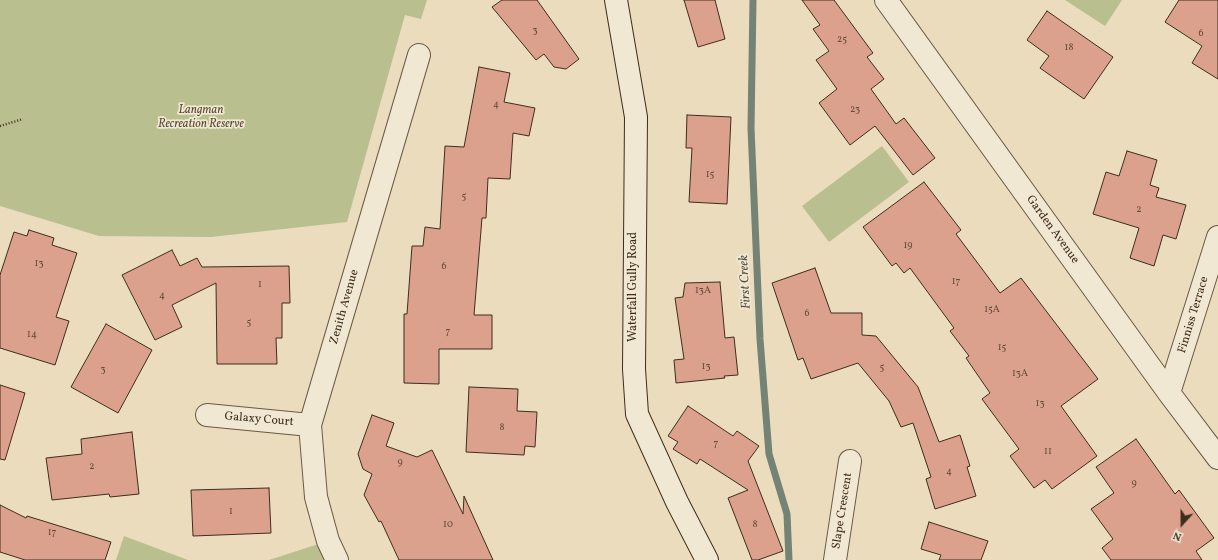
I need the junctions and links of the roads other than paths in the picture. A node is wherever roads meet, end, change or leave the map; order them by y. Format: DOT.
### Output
graph roads {
  1 [pos="616,0"];
  2 [pos="886,0"];
  3 [pos="419,55"];
  4 [pos="1218,237"];
  5 [pos="1169,393"];
  6 [pos="207,415"];
  7 [pos="310,425"];
  8 [pos="1218,458"];
  9 [pos="850,461"];
  10 [pos="338,560"];
  11 [pos="707,560"];
  12 [pos="835,560"];
  1 -- 11 [label="street, Waterfall Gully Road"];
  2 -- 5 [label="street, Garden Avenue"];
  3 -- 7 [label="street, Zenith Avenue"];
  4 -- 5 [label="street, Finniss Terrace"];
  5 -- 8 [label="street, Garden Avenue"];
  6 -- 7 [label="street, Galaxy Court"];
  7 -- 10 [label="street, Zenith Avenue"];
  9 -- 12 [label="street, Slape Crescent"];
}
